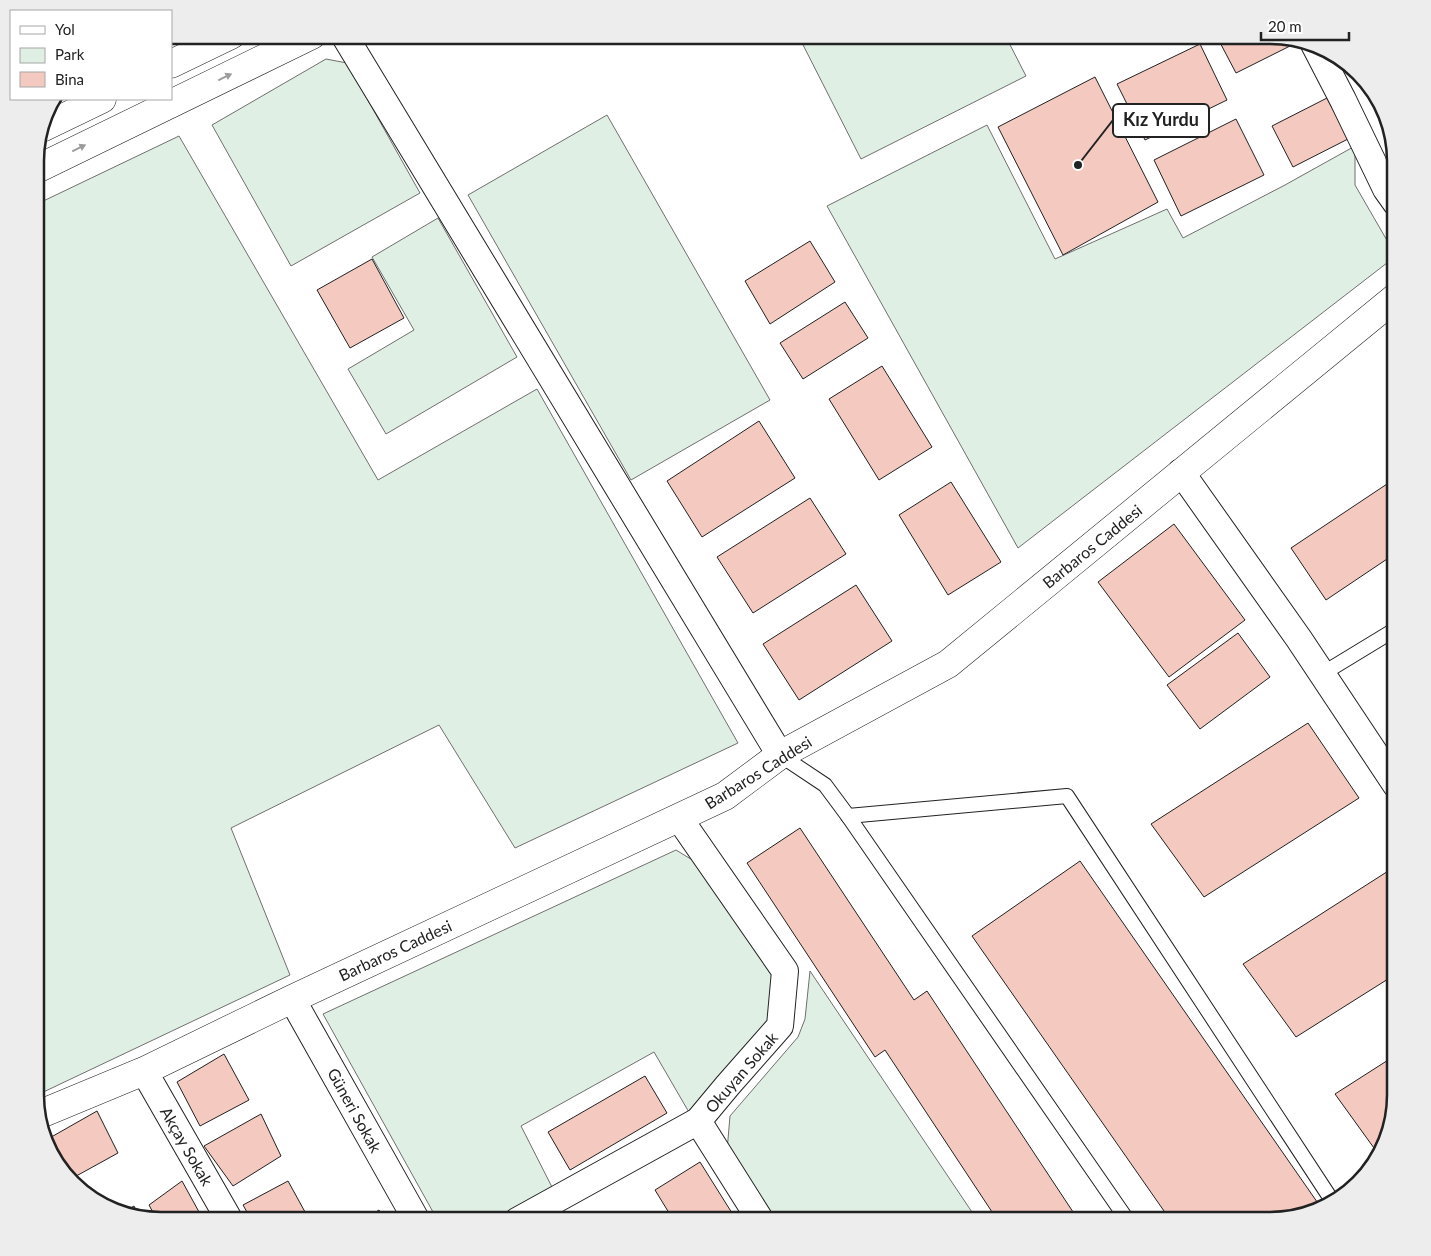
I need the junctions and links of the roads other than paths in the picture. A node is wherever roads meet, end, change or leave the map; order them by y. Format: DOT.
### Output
graph roads {
  1 [pos="212,44"];
  2 [pos="294,44"];
  3 [pos="349,44"];
  4 [pos="1320,55"];
  5 [pos="172,64"];
  6 [pos="100,100"];
  7 [pos="50,124"];
  8 [pos="44,166"];
  9 [pos="1387,190"];
  10 [pos="1387,303"];
  11 [pos="1181,472"];
  12 [pos="1387,634"];
  13 [pos="1322,674"];
  14 [pos="780,755"];
  15 [pos="1387,772"];
  16 [pos="848,816"];
  17 [pos="679,818"];
  18 [pos="292,998"];
  19 [pos="144,1071"];
  20 [pos="45,1112"];
  21 [pos="698,1122"];
  22 [pos="1330,1197"];
  23 [pos="225,1212"];
  24 [pos="412,1212"];
  25 [pos="533,1212"];
  26 [pos="755,1212"];
  27 [pos="1122,1212"];
  1 -- 5 [label="street"];
  8 -- 2 [label="street, one-way"];
  3 -- 14 [label="street"];
  4 -- 9 [label="street"];
  6 -- 7 [label="street"];
  10 -- 11 [label="street, Barbaros Caddesi"];
  11 -- 13 [label="street"];
  11 -- 14 [label="street, Barbaros Caddesi"];
  12 -- 13 [label="lane"];
  13 -- 15 [label="street"];
  14 -- 16 [label="lane"];
  14 -- 17 [label="street, Barbaros Caddesi"];
  16 -- 22 [label="lane"];
  16 -- 27 [label="lane"];
  17 -- 18 [label="street, Barbaros Caddesi"];
  17 -- 21 [label="street, Okuyan Sokak"];
  18 -- 19 [label="street, Barbaros Caddesi"];
  18 -- 24 [label="street, Güneri Sokak"];
  19 -- 20 [label="street, Barbaros Caddesi"];
  19 -- 23 [label="street, Akçay Sokak"];
  21 -- 25 [label="street, Okuyan Sokak"];
  21 -- 26 [label="street"];
}
